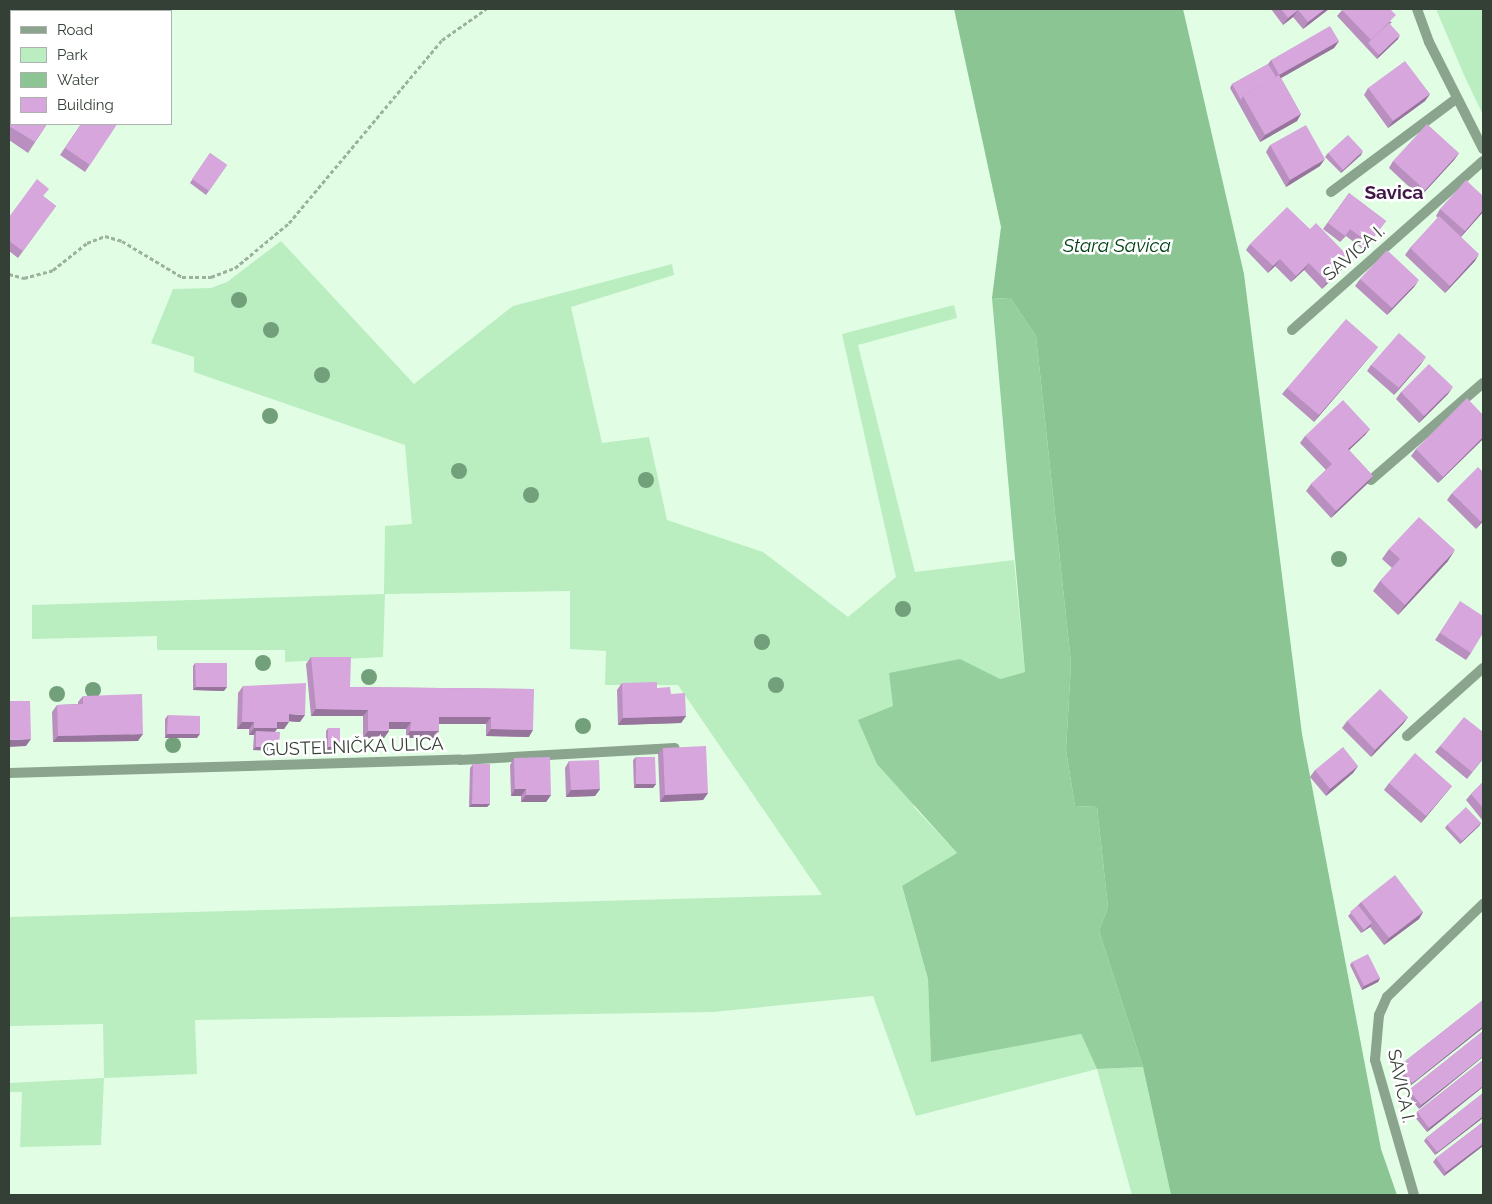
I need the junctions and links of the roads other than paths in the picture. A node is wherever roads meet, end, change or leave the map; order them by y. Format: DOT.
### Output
graph roads {
  1 [pos="1416,9"];
  2 [pos="1457,98"];
  3 [pos="1483,149"];
  4 [pos="1483,161"];
  5 [pos="1331,192"];
  6 [pos="1292,330"];
  7 [pos="1483,383"];
  8 [pos="1371,480"];
  9 [pos="1483,668"];
  10 [pos="1407,736"];
  11 [pos="687,747"];
  12 [pos="9,772"];
  13 [pos="1483,904"];
  14 [pos="1414,1195"];
  1 -- 2 [label="street"];
  2 -- 3 [label="street"];
  2 -- 5 [label="street"];
  4 -- 6 [label="street, SAVICA I."];
  7 -- 8 [label="street"];
  9 -- 10 [label="street"];
  11 -- 12 [label="street, GUSTELNIČKA ULICA"];
  13 -- 14 [label="street, SAVICA I."];
}
